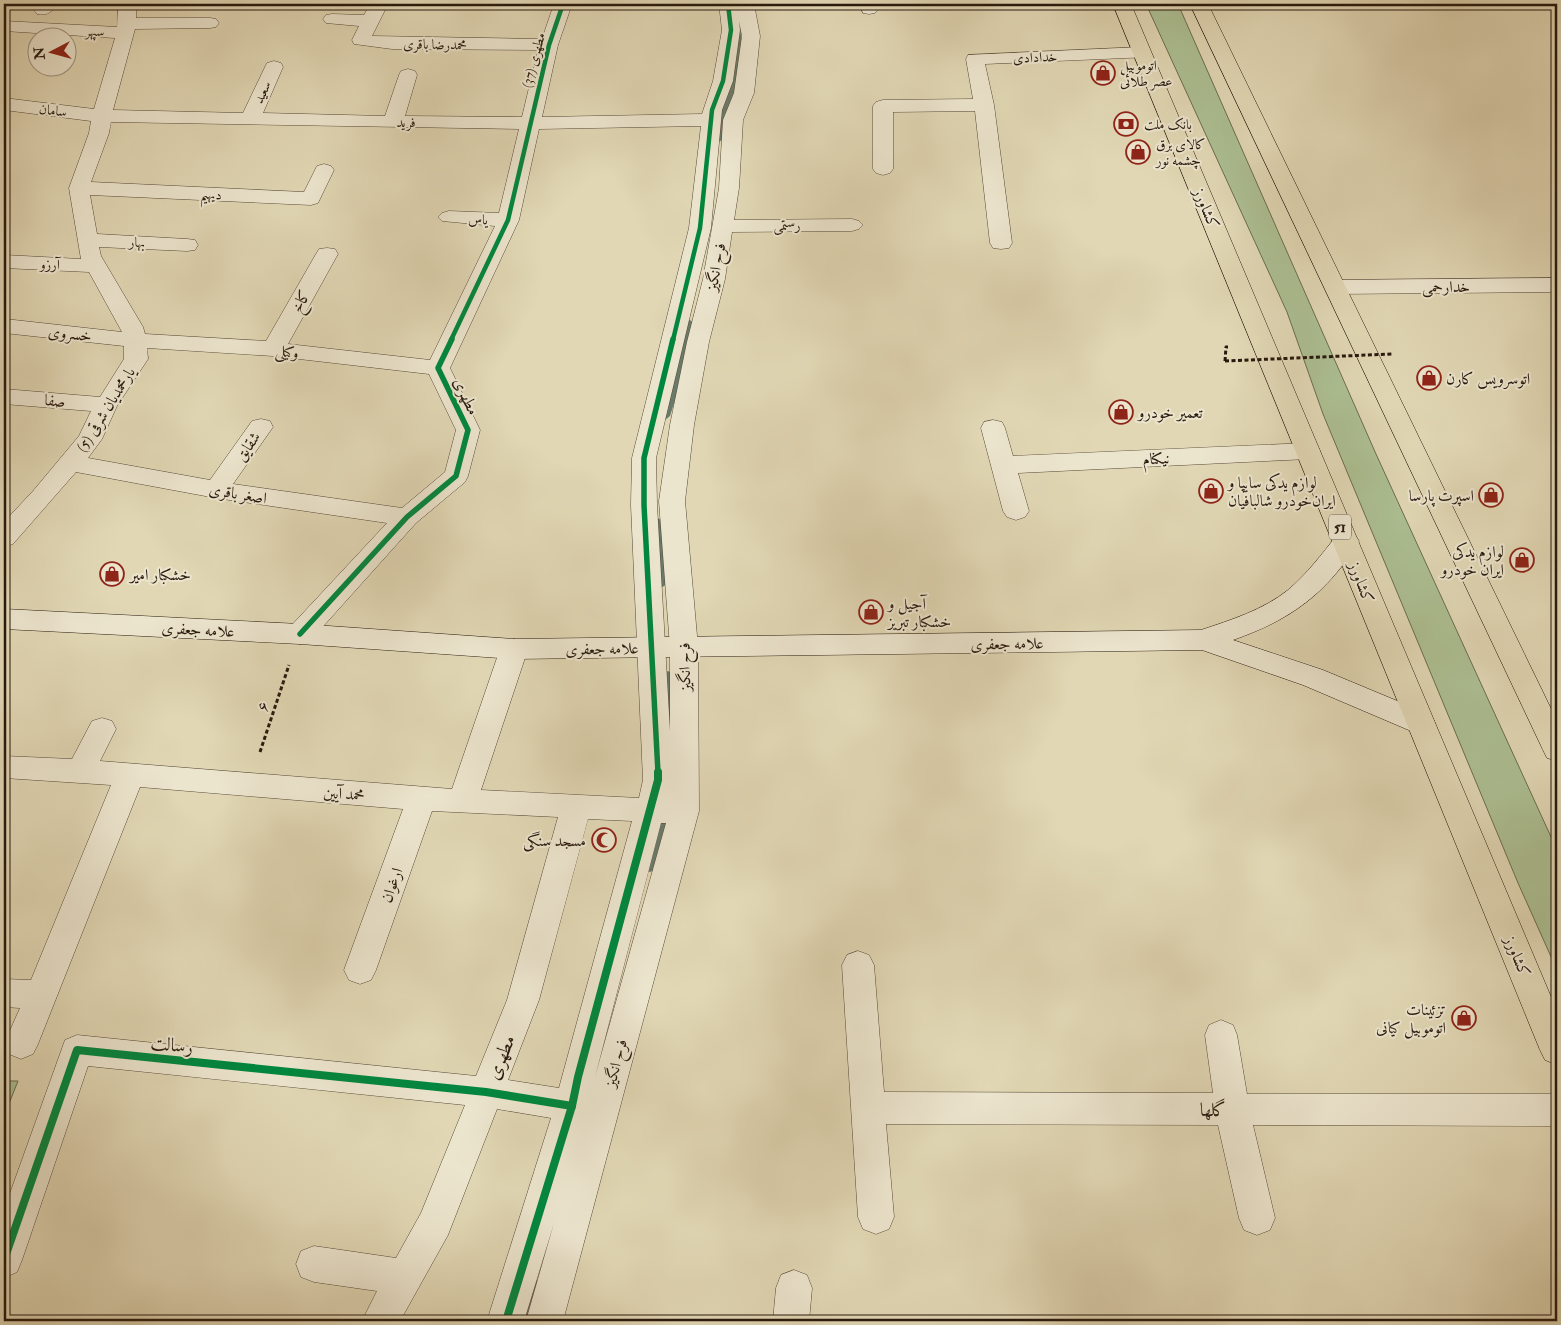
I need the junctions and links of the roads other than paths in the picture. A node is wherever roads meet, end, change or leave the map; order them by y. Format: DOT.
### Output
graph roads {
  1 [pos="379,4"];
  2 [pos="562,4"];
  3 [pos="728,4"];
  4 [pos="745,4"];
  5 [pos="1122,4"];
  6 [pos="1199,4"];
  7 [pos="332,18"];
  8 [pos="127,20"];
  9 [pos="371,21"];
  10 [pos="210,23"];
  11 [pos="4,26"];
  12 [pos="549,45"];
  13 [pos="1142,53"];
  14 [pos="274,67"];
  15 [pos="408,75"];
  16 [pos="4,104"];
  17 [pos="984,105"];
  18 [pos="102,116"];
  19 [pos="251,118"];
  20 [pos="710,120"];
  21 [pos="393,122"];
  22 [pos="530,123"];
  23 [pos="882,169"];
  24 [pos="324,170"];
  25 [pos="79,188"];
  26 [pos="449,217"];
  27 [pos="508,220"];
  28 [pos="852,225"];
  29 [pos="722,226"];
  30 [pos="87,240"];
  31 [pos="1001,244"];
  32 [pos="187,245"];
  33 [pos="327,254"];
  34 [pos="4,262"];
  35 [pos="95,266"];
  36 [pos="1557,285"];
  37 [pos="1335,287"];
  38 [pos="5,326"];
  39 [pos="135,340"];
  40 [pos="273,349"];
  41 [pos="438,368"];
  42 [pos="4,396"];
  43 [pos="106,404"];
  44 [pos="261,427"];
  45 [pos="993,428"];
  46 [pos="1308,451"];
  47 [pos="70,462"];
  48 [pos="1004,464"];
  49 [pos="216,490"];
  50 [pos="1016,511"];
  51 [pos="407,517"];
  52 [pos="4,538"];
  53 [pos="1346,541"];
  54 [pos="4,619"];
  55 [pos="300,634"];
  56 [pos="1202,640"];
  57 [pos="651,647"];
  58 [pos="684,647"];
  59 [pos="514,649"];
  60 [pos="1421,723"];
  61 [pos="102,729"];
  62 [pos="1557,750"];
  63 [pos="4,767"];
  64 [pos="81,771"];
  65 [pos="130,775"];
  66 [pos="422,800"];
  67 [pos="463,801"];
  68 [pos="576,807"];
  69 [pos="668,811"];
  70 [pos="858,965"];
  71 [pos="360,970"];
  72 [pos="4,993"];
  73 [pos="41,994"];
  74 [pos="1221,1035"];
  75 [pos="21,1044"];
  76 [pos="1557,1050"];
  77 [pos="486,1092"];
  78 [pos="572,1106"];
  79 [pos="868,1108"];
  80 [pos="1232,1109"];
  81 [pos="1557,1110"];
  82 [pos="876,1217"];
  83 [pos="1256,1218"];
  84 [pos="4,1260"];
  85 [pos="314,1264"];
  86 [pos="404,1277"];
  87 [pos="380,1321"];
  88 [pos="506,1321"];
  89 [pos="545,1321"];
  1 -- 9 [label="street, محمدرضا باقری"];
  2 -- 12 [label="street, مطهری (37)"];
  3 -- 20 [label="street"];
  4 -- 29 [label="street, فرح انگیز"];
  5 -- 13 [label="main road, کشاورز / 51"];
  6 -- 37 [label="main road"];
  7 -- 9 [label="street"];
  8 -- 10 [label="street, سپهر"];
  8 -- 11 [label="street, سپهر"];
  8 -- 18 [label="street, یارمحمدیان شرقی (5)"];
  9 -- 12 [label="street, محمدرضا باقری"];
  12 -- 22 [label="street, مطهری (37)"];
  13 -- 17 [label="street, خدادادی"];
  13 -- 46 [label="main road, کشاورز / 51"];
  14 -- 19 [label="street, سعید"];
  15 -- 21 [label="street"];
  16 -- 18 [label="street, سامان"];
  17 -- 23 [label="street"];
  17 -- 31 [label="street, خدادادی"];
  18 -- 19 [label="street, فرید"];
  18 -- 25 [label="street, یارمحمدیان شرقی (5)"];
  19 -- 21 [label="street, فرید"];
  20 -- 22 [label="street, فرید"];
  20 -- 57 [label="street"];
  21 -- 22 [label="street, فرید"];
  22 -- 27 [label="street, مطهری"];
  24 -- 25 [label="street, دیهیم"];
  25 -- 30 [label="street, یارمحمدیان شرقی (5)"];
  26 -- 27 [label="street, یاس"];
  27 -- 41 [label="street, مطهری"];
  28 -- 29 [label="street, رستمی"];
  29 -- 58 [label="street, فرح انگیز"];
  30 -- 32 [label="street, بهار"];
  30 -- 35 [label="street, یارمحمدیان شرقی (5)"];
  33 -- 40 [label="street, کاخ"];
  34 -- 35 [label="street, آرزو"];
  35 -- 39 [label="street, یارمحمدیان شرقی (5)"];
  36 -- 37 [label="street, خدارحمی"];
  37 -- 62 [label="main road"];
  38 -- 39 [label="street, خسروی"];
  39 -- 40 [label="street, وکیلی"];
  39 -- 43 [label="street, یارمحمدیان شرقی (5)"];
  40 -- 41 [label="street, وکیلی"];
  41 -- 51 [label="street, مطهری"];
  42 -- 43 [label="street, صفا"];
  43 -- 47 [label="street, یارمحمدیان شرقی (5)"];
  44 -- 49 [label="street, شقایق"];
  45 -- 48 [label="street"];
  46 -- 48 [label="street, نیکنام"];
  46 -- 53 [label="main road, کشاورز / 51"];
  47 -- 49 [label="street, اصغر باقری"];
  47 -- 52 [label="street, یارمحمدیان شرقی (5)"];
  48 -- 50 [label="street"];
  49 -- 51 [label="street, اصغر باقری"];
  51 -- 55 [label="street, مطهری"];
  53 -- 56 [label="street, علامه جعفری"];
  53 -- 60 [label="main road, کشاورز / 51"];
  54 -- 55 [label="street, علامه جعفری"];
  55 -- 59 [label="street, علامه جعفری"];
  56 -- 58 [label="street, علامه جعفری"];
  56 -- 60 [label="street, علامه جعفری"];
  57 -- 58 [label="street, علامه جعفری"];
  57 -- 59 [label="street, علامه جعفری"];
  57 -- 69 [label="street"];
  58 -- 69 [label="street, فرح انگیز"];
  59 -- 67 [label="street"];
  60 -- 76 [label="main road, کشاورز / 51"];
  61 -- 64 [label="street"];
  63 -- 64 [label="street, محمد آیین"];
  64 -- 65 [label="street, محمد آیین"];
  65 -- 66 [label="street, محمد آیین"];
  65 -- 73 [label="street"];
  66 -- 67 [label="street, محمد آیین"];
  66 -- 71 [label="street, ارغوان"];
  67 -- 68 [label="street, محمد آیین"];
  68 -- 69 [label="street, محمد آیین"];
  68 -- 77 [label="street, مطهری"];
  69 -- 78 [label="street"];
  69 -- 89 [label="street, فرح انگیز"];
  70 -- 79 [label="street"];
  72 -- 73 [label="street"];
  73 -- 75 [label="street"];
  74 -- 80 [label="street"];
  77 -- 78 [label="street"];
  77 -- 84 [label="street, رسالت"];
  77 -- 86 [label="street, مطهری"];
  78 -- 88 [label="street"];
  79 -- 80 [label="street, گلها"];
  79 -- 82 [label="street"];
  80 -- 81 [label="street, گلها"];
  80 -- 83 [label="street"];
  85 -- 86 [label="street"];
  86 -- 87 [label="street, مطهری"];
}
